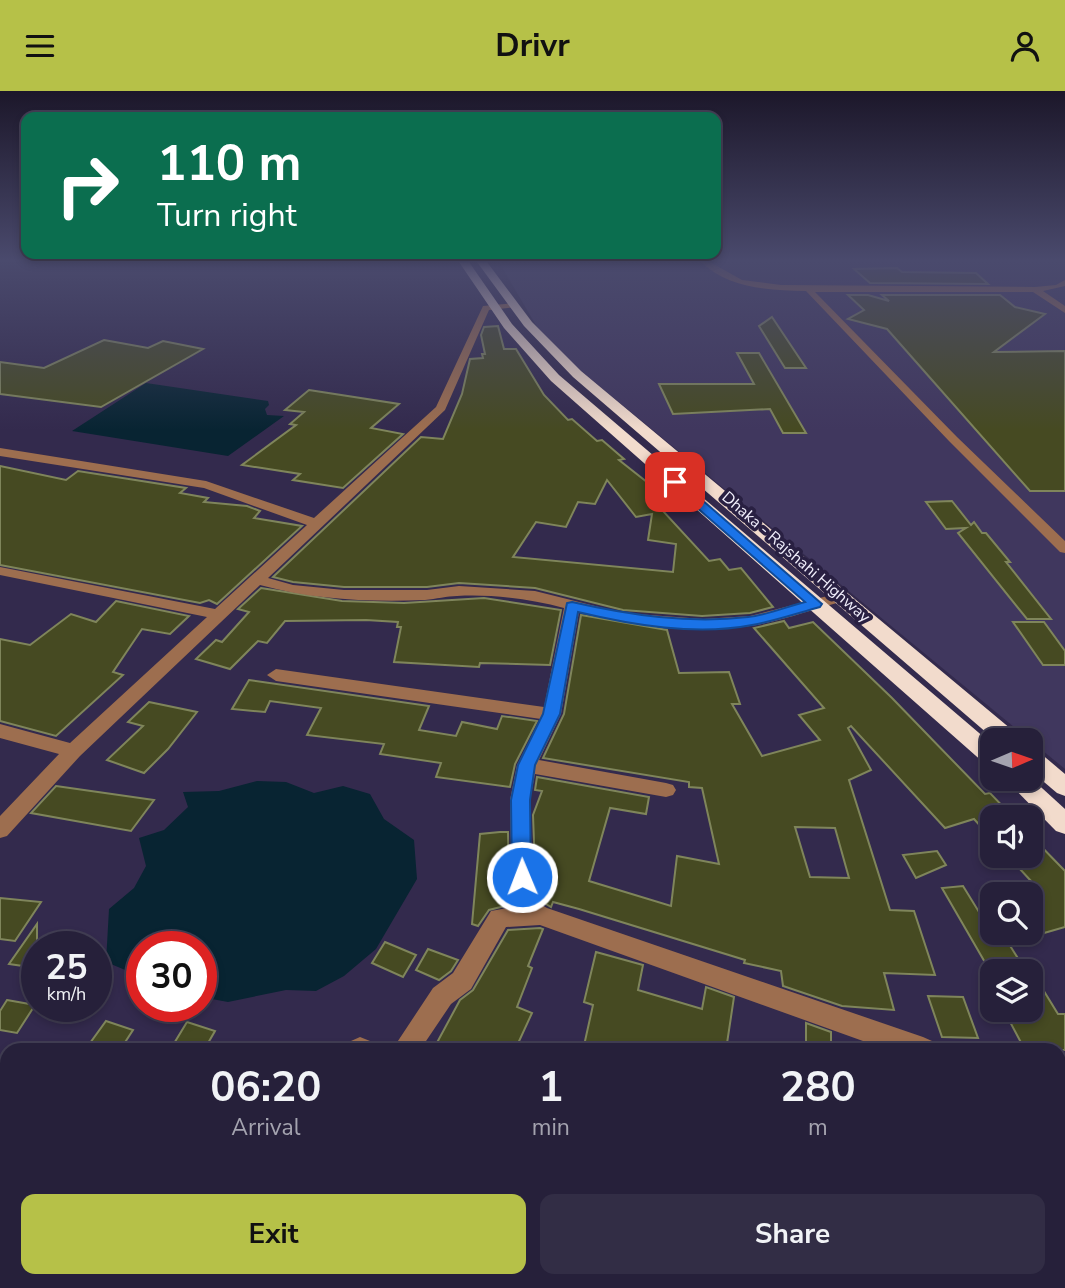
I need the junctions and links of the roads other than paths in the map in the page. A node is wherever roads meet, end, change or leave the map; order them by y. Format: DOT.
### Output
graph roads {
  1 [pos="482,318"];
  2 [pos="503,318"];
  3 [pos="524,318"];
  4 [pos="836,318"];
  5 [pos="0,452"];
  6 [pos="317,524"];
  7 [pos="1065,549"];
  8 [pos="0,571"];
  9 [pos="258,580"];
  10 [pos="839,598"];
  11 [pos="815,604"];
  12 [pos="572,606"];
  13 [pos="220,615"];
  14 [pos="276,675"];
  15 [pos="551,714"];
  16 [pos="995,728"];
  17 [pos="0,731"];
  18 [pos="980,747"];
  19 [pos="73,751"];
  20 [pos="527,765"];
  21 [pos="1043,768"];
  22 [pos="1065,787"];
  23 [pos="666,790"];
  24 [pos="1030,791"];
  25 [pos="1065,824"];
  26 [pos="0,830"];
  27 [pos="540,915"];
  28 [pos="410,1043"];
  29 [pos="903,1043"];
  1 -- 6 [label="street"];
  2 -- 11 [label="highway, Dhaka - Rajshahi Highway"];
  3 -- 10 [label="highway, Dhaka - Rajshahi Highway"];
  4 -- 7 [label="street"];
  5 -- 6 [label="street"];
  6 -- 9 [label="street"];
  8 -- 13 [label="street"];
  9 -- 12 [label="street"];
  9 -- 13 [label="street"];
  10 -- 11 [label="street"];
  10 -- 16 [label="highway, Dhaka - Rajshahi Highway"];
  11 -- 12 [label="street"];
  11 -- 18 [label="highway, Dhaka - Rajshahi Highway"];
  12 -- 15 [label="street"];
  13 -- 19 [label="street"];
  14 -- 15 [label="street"];
  15 -- 20 [label="street"];
  17 -- 19 [label="street"];
  19 -- 26 [label="street"];
  20 -- 23 [label="street"];
  20 -- 27 [label="street"];
  21 -- 22 [label="highway"];
  24 -- 25 [label="highway"];
  27 -- 28 [label="street"];
  27 -- 29 [label="street"];
}
